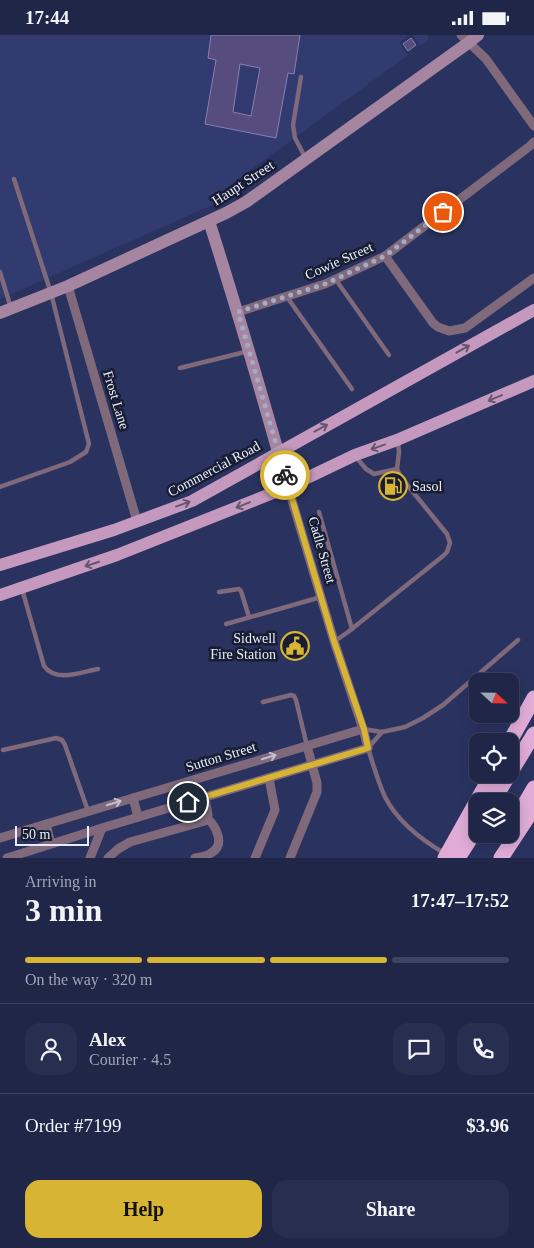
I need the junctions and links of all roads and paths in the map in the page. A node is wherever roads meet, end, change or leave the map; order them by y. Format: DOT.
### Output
graph roads {
  1 [pos="469,38"];
  2 [pos="301,77"];
  3 [pos="534,126"];
  4 [pos="534,141"];
  5 [pos="306,158"];
  6 [pos="14,179"];
  7 [pos="209,221"];
  8 [pos="385,256"];
  9 [pos="0,272"];
  10 [pos="534,278"];
  11 [pos="336,280"];
  12 [pos="68,286"];
  13 [pos="51,293"];
  14 [pos="287,297"];
  15 [pos="534,310"];
  16 [pos="6,311"];
  17 [pos="238,312"];
  18 [pos="250,351"];
  19 [pos="389,355"];
  20 [pos="180,368"];
  21 [pos="534,381"];
  22 [pos="352,389"];
  23 [pos="397,440"];
  24 [pos="278,452"];
  25 [pos="355,455"];
  26 [pos="256,465"];
  27 [pos="396,469"];
  28 [pos="0,487"];
  29 [pos="288,487"];
  30 [pos="270,494"];
  31 [pos="319,513"];
  32 [pos="138,521"];
  33 [pos="0,565"];
  34 [pos="22,587"];
  35 [pos="219,592"];
  36 [pos="0,595"];
  37 [pos="320,597"];
  38 [pos="249,617"];
  39 [pos="226,624"];
  40 [pos="352,629"];
  41 [pos="518,640"];
  42 [pos="334,641"];
  43 [pos="98,669"];
  44 [pos="534,698"];
  45 [pos="263,702"];
  46 [pos="364,729"];
  47 [pos="382,732"];
  48 [pos="514,733"];
  49 [pos="534,734"];
  50 [pos="307,745"];
  51 [pos="368,748"];
  52 [pos="3,750"];
  53 [pos="313,765"];
  54 [pos="269,778"];
  55 [pos="487,783"];
  56 [pos="534,788"];
  57 [pos="498,793"];
  58 [pos="205,797"];
  59 [pos="133,798"];
  60 [pos="534,808"];
  61 [pos="88,811"];
  62 [pos="519,814"];
  63 [pos="138,817"];
  64 [pos="208,818"];
  65 [pos="46,824"];
  66 [pos="102,828"];
  67 [pos="0,838"];
  68 [pos="469,841"];
  69 [pos="502,843"];
  70 [pos="51,844"];
  71 [pos="7,858"];
  72 [pos="90,858"];
  73 [pos="108,858"];
  74 [pos="195,858"];
  75 [pos="255,858"];
  76 [pos="290,858"];
  77 [pos="446,858"];
  78 [pos="451,858"];
  79 [pos="458,858"];
  80 [pos="493,858"];
  81 [pos="501,858"];
  1 -- 3 [label="street"];
  1 -- 5 [label="street, Haupt Street"];
  2 -- 5 [label="lane"];
  4 -- 8 [label="street, Cowie Street"];
  5 -- 7 [label="street, Haupt Street"];
  6 -- 13 [label="lane"];
  7 -- 12 [label="street, Haupt Street"];
  7 -- 17 [label="street, Cadle Street"];
  8 -- 10 [label="street"];
  8 -- 11 [label="street, Cowie Street"];
  9 -- 16 [label="lane"];
  11 -- 14 [label="street, Cowie Street"];
  11 -- 19 [label="lane"];
  12 -- 13 [label="street, Haupt Street"];
  12 -- 32 [label="street, Frost Lane"];
  13 -- 16 [label="street, Haupt Street"];
  13 -- 28 [label="lane"];
  14 -- 17 [label="street, Cowie Street"];
  14 -- 22 [label="lane"];
  24 -- 15 [label="main road, Commercial Road, one-way"];
  17 -- 18 [label="street, Cadle Street"];
  18 -- 20 [label="lane"];
  18 -- 24 [label="street, Cadle Street"];
  21 -- 23 [label="main road, one-way"];
  23 -- 25 [label="main road, one-way"];
  23 -- 27 [label="lane"];
  24 -- 26 [label="main road, Commercial Road"];
  24 -- 29 [label="street, Cadle Street"];
  25 -- 27 [label="lane"];
  25 -- 29 [label="main road"];
  26 -- 30 [label="path"];
  32 -- 26 [label="main road, Commercial Road, one-way"];
  27 -- 40 [label="lane"];
  29 -- 30 [label="main road"];
  29 -- 37 [label="street, Cadle Street"];
  30 -- 34 [label="main road, one-way"];
  31 -- 40 [label="lane"];
  32 -- 33 [label="main road, Commercial Road"];
  34 -- 36 [label="main road"];
  34 -- 43 [label="lane"];
  35 -- 38 [label="lane"];
  37 -- 38 [label="lane"];
  37 -- 42 [label="street, Cadle Street"];
  38 -- 39 [label="lane"];
  40 -- 42 [label="lane"];
  41 -- 47 [label="lane"];
  42 -- 46 [label="street, Cadle Street"];
  44 -- 48 [label="highway"];
  45 -- 50 [label="lane"];
  46 -- 47 [label="lane"];
  46 -- 50 [label="street, Sutton Street"];
  46 -- 51 [label="street, Cadle Street"];
  47 -- 51 [label="lane"];
  49 -- 57 [label="highway"];
  50 -- 53 [label="street"];
  59 -- 50 [label="street, Sutton Street, one-way"];
  51 -- 53 [label="street"];
  51 -- 78 [label="lane, Cadle Street"];
  52 -- 61 [label="lane"];
  53 -- 54 [label="street"];
  53 -- 76 [label="street"];
  54 -- 58 [label="street"];
  54 -- 75 [label="street"];
  55 -- 77 [label="highway"];
  56 -- 62 [label="highway"];
  58 -- 63 [label="street"];
  58 -- 64 [label="street"];
  61 -- 59 [label="street, Sutton Street, one-way"];
  59 -- 63 [label="street"];
  60 -- 81 [label="highway"];
  61 -- 65 [label="street, Sutton Street"];
  63 -- 66 [label="street"];
  64 -- 73 [label="street"];
  64 -- 74 [label="street"];
  65 -- 67 [label="street, Sutton Street"];
  65 -- 70 [label="street"];
  66 -- 70 [label="street"];
  66 -- 72 [label="street"];
  68 -- 79 [label="highway"];
  69 -- 80 [label="highway"];
  70 -- 71 [label="street"];
}
